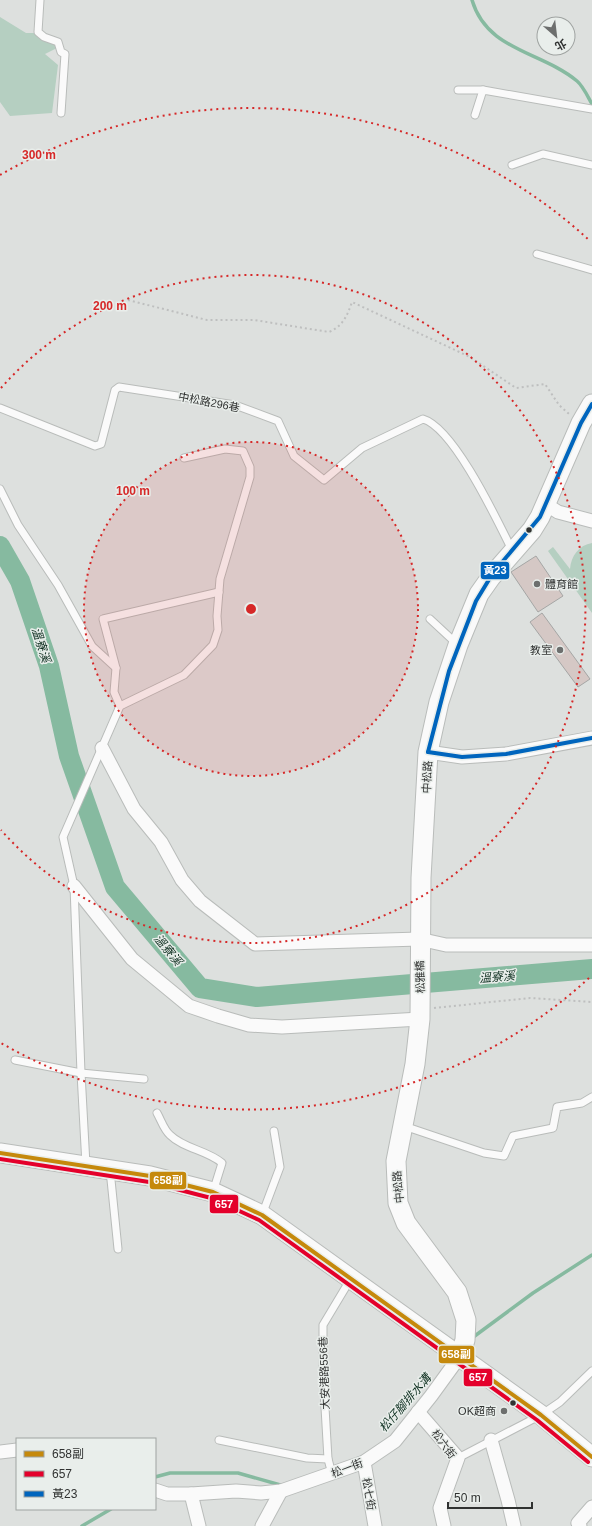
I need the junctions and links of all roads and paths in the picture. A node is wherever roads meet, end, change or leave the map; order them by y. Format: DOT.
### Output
graph roads {
  1 [pos="40,0"];
  2 [pos="458,90"];
  3 [pos="483,90"];
  4 [pos="592,110"];
  5 [pos="61,113"];
  6 [pos="475,115"];
  7 [pos="512,165"];
  8 [pos="592,165"];
  9 [pos="536,254"];
  10 [pos="592,270"];
  11 [pos="128,300"];
  12 [pos="592,404"];
  13 [pos="0,408"];
  14 [pos="581,423"];
  15 [pos="184,458"];
  16 [pos="0,489"];
  17 [pos="547,505"];
  18 [pos="592,521"];
  19 [pos="513,552"];
  20 [pos="219,592"];
  21 [pos="430,619"];
  22 [pos="458,645"];
  23 [pos="116,668"];
  24 [pos="120,706"];
  25 [pos="592,738"];
  26 [pos="102,748"];
  27 [pos="428,752"];
  28 [pos="74,886"];
  29 [pos="592,945"];
  30 [pos="419,946"];
  31 [pos="592,1002"];
  32 [pos="420,1010"];
  33 [pos="15,1060"];
  34 [pos="81,1073"];
  35 [pos="144,1079"];
  36 [pos="592,1097"];
  37 [pos="157,1113"];
  38 [pos="404,1126"];
  39 [pos="274,1131"];
  40 [pos="0,1153"];
  41 [pos="86,1167"];
  42 [pos="110,1170"];
  43 [pos="213,1192"];
  44 [pos="262,1215"];
  45 [pos="118,1249"];
  46 [pos="350,1280"];
  47 [pos="460,1356"];
  48 [pos="592,1371"];
  49 [pos="418,1412"];
  50 [pos="541,1415"];
  51 [pos="219,1440"];
  52 [pos="491,1440"];
  53 [pos="16,1450"];
  54 [pos="0,1452"];
  55 [pos="592,1457"];
  56 [pos="458,1458"];
  57 [pos="328,1459"];
  58 [pos="364,1462"];
  59 [pos="332,1474"];
  60 [pos="156,1490"];
  61 [pos="281,1491"];
  62 [pos="190,1494"];
  63 [pos="592,1507"];
  64 [pos="199,1526"];
  65 [pos="262,1526"];
  66 [pos="375,1526"];
  67 [pos="444,1526"];
  68 [pos="514,1526"];
  69 [pos="580,1526"];
  1 -- 5 [label="lane"];
  2 -- 3 [label="lane"];
  3 -- 4 [label="lane"];
  3 -- 6 [label="lane"];
  7 -- 8 [label="lane"];
  9 -- 10 [label="lane"];
  11 -- 14 [label="path"];
  12 -- 14 [label="street, 中松路"];
  13 -- 19 [label="lane, 中松路296巷"];
  14 -- 17 [label="street, 中松路"];
  15 -- 20 [label="lane"];
  16 -- 23 [label="lane"];
  17 -- 18 [label="street"];
  17 -- 19 [label="street, 中松路"];
  19 -- 22 [label="street, 中松路"];
  20 -- 23 [label="lane"];
  20 -- 24 [label="lane"];
  21 -- 22 [label="lane"];
  22 -- 27 [label="street, 中松路"];
  23 -- 24 [label="lane"];
  24 -- 26 [label="lane"];
  25 -- 27 [label="street"];
  26 -- 28 [label="lane"];
  26 -- 30 [label="street"];
  27 -- 30 [label="street, 中松路"];
  28 -- 32 [label="street"];
  28 -- 34 [label="lane"];
  29 -- 30 [label="street"];
  30 -- 32 [label="street, 松雅橋"];
  31 -- 32 [label="path"];
  32 -- 38 [label="street, 中松路"];
  33 -- 34 [label="lane"];
  34 -- 35 [label="lane"];
  34 -- 41 [label="lane"];
  36 -- 38 [label="lane"];
  37 -- 43 [label="lane"];
  38 -- 47 [label="street, 中松路"];
  39 -- 44 [label="lane"];
  40 -- 41 [label="street"];
  41 -- 42 [label="street"];
  42 -- 43 [label="street"];
  42 -- 45 [label="lane"];
  43 -- 44 [label="street"];
  44 -- 46 [label="street"];
  46 -- 47 [label="street"];
  46 -- 57 [label="lane, 大安港路556巷"];
  47 -- 49 [label="street, 松一街"];
  47 -- 50 [label="street"];
  48 -- 50 [label="lane"];
  49 -- 56 [label="street, 松六街"];
  49 -- 58 [label="street, 松一街"];
  50 -- 52 [label="lane"];
  50 -- 55 [label="street"];
  51 -- 57 [label="lane"];
  52 -- 56 [label="lane"];
  52 -- 68 [label="street"];
  53 -- 54 [label="street"];
  56 -- 67 [label="street, 松六街"];
  57 -- 59 [label="lane, 大安港路556巷"];
  58 -- 59 [label="street, 松一街"];
  58 -- 66 [label="street, 松七街"];
  59 -- 61 [label="street, 松一街"];
  60 -- 62 [label="street, 松一街"];
  61 -- 62 [label="street, 松一街"];
  61 -- 65 [label="street"];
  62 -- 64 [label="street"];
  63 -- 69 [label="street"];
}
